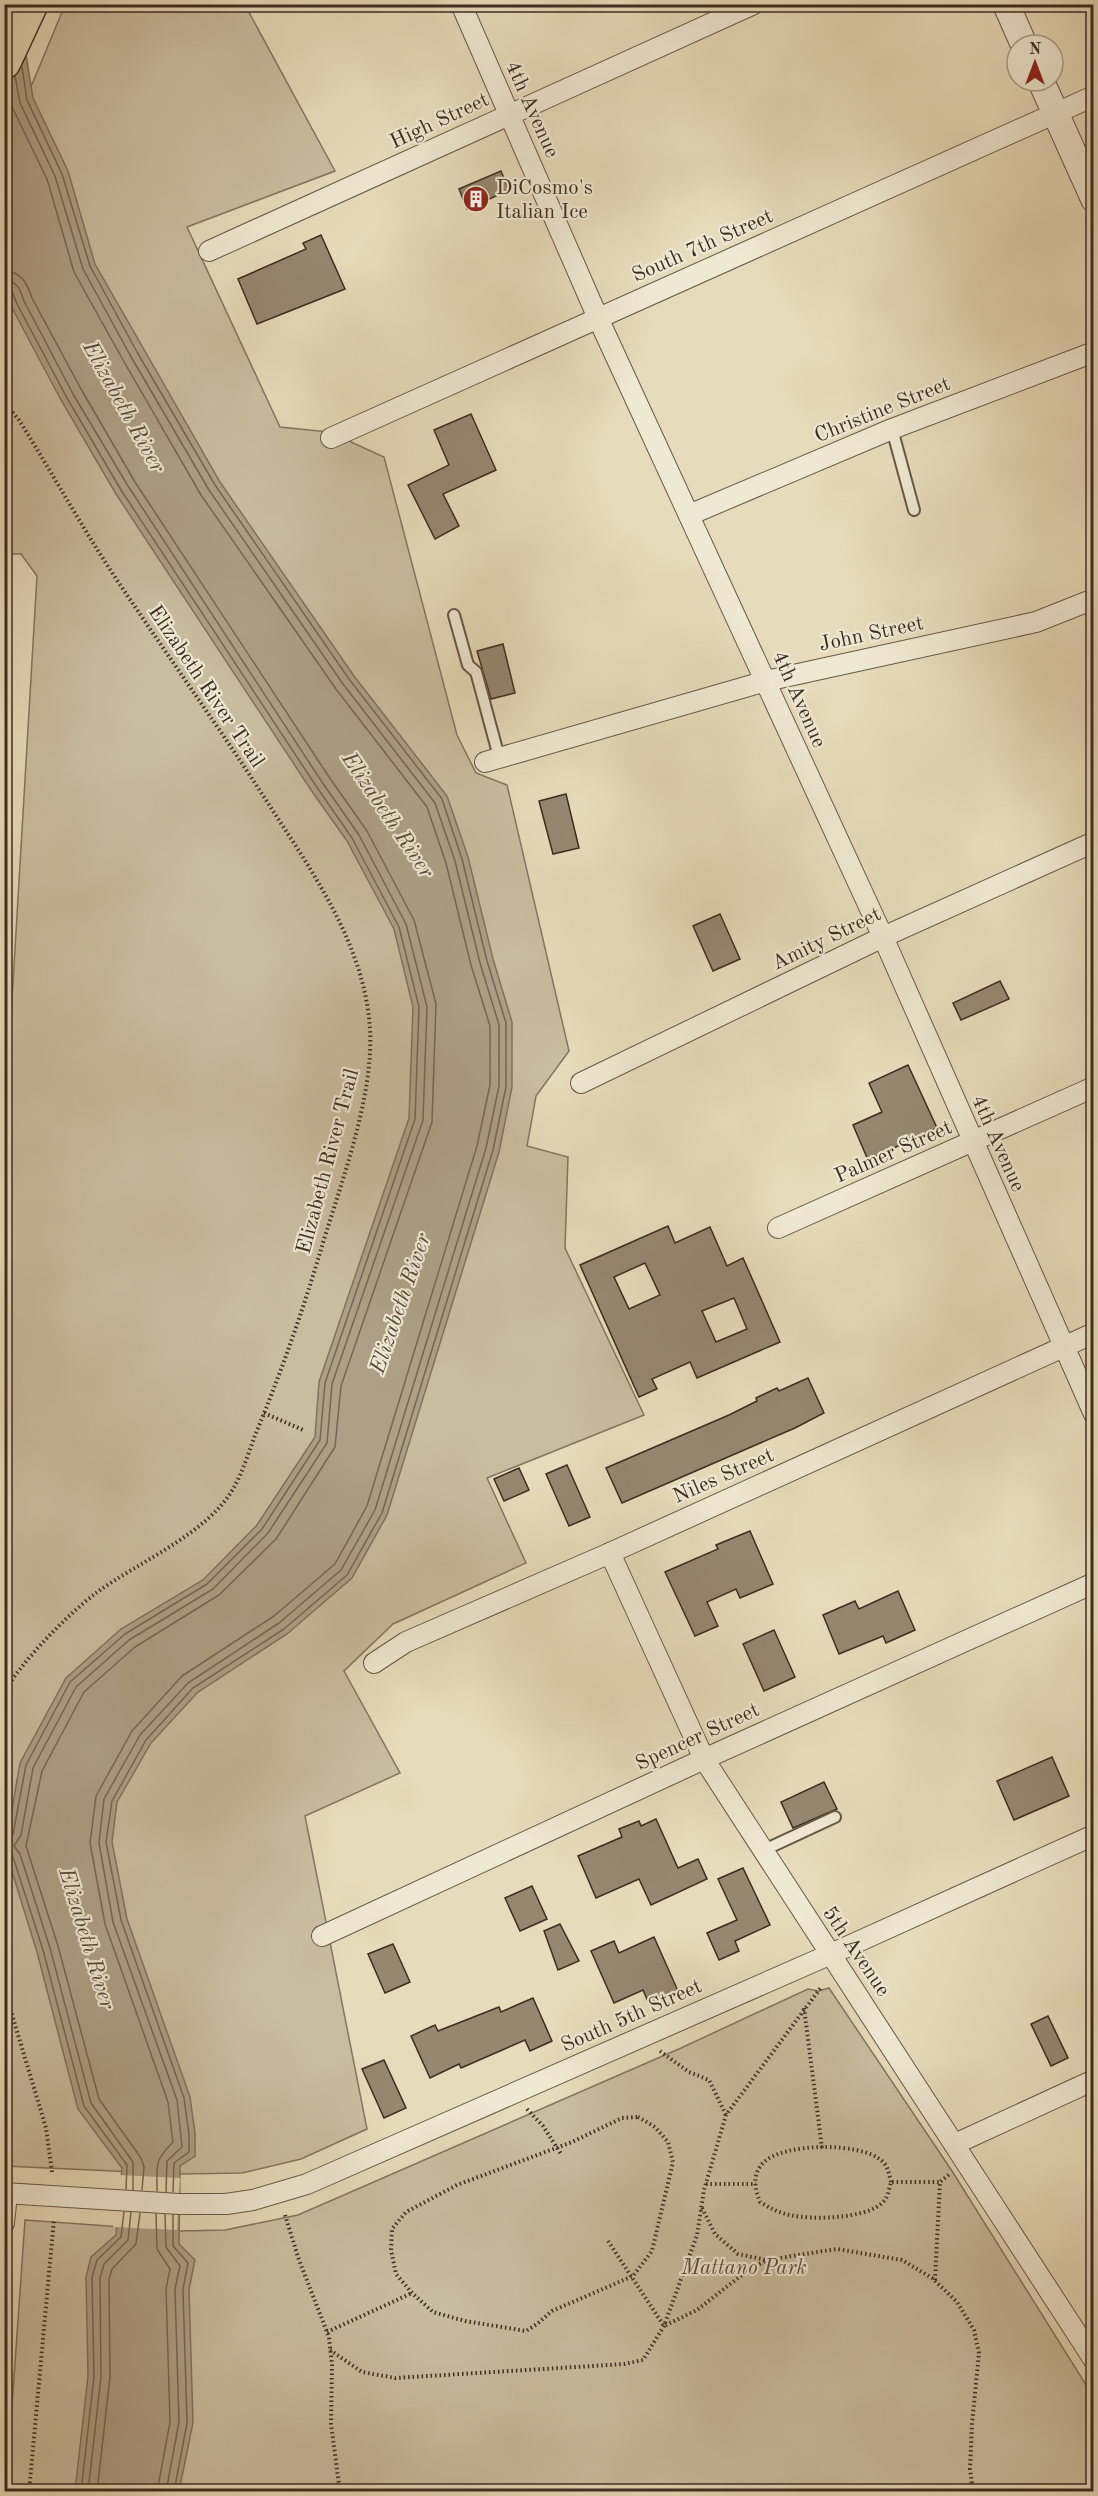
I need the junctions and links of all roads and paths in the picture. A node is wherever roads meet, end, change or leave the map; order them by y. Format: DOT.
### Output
graph roads {
  1 [pos="31,4"];
  2 [pos="461,4"];
  3 [pos="754,4"];
  4 [pos="1006,4"];
  5 [pos="1019,33"];
  6 [pos="4,62"];
  7 [pos="1046,93"];
  8 [pos="1094,96"];
  9 [pos="508,114"];
  10 [pos="1055,114"];
  11 [pos="1094,199"];
  12 [pos="209,251"];
  13 [pos="598,318"];
  14 [pos="1094,352"];
  15 [pos="4,409"];
  16 [pos="892,429"];
  17 [pos="331,438"];
  18 [pos="914,510"];
  19 [pos="689,515"];
  20 [pos="1094,599"];
  21 [pos="453,615"];
  22 [pos="766,681"];
  23 [pos="492,760"];
  24 [pos="1094,842"];
  25 [pos="883,937"];
  26 [pos="581,1083"];
  27 [pos="1094,1087"];
  28 [pos="972,1142"];
  29 [pos="778,1228"];
  30 [pos="1094,1334"];
  31 [pos="1063,1347"];
  32 [pos="264,1413"];
  33 [pos="1094,1414"];
  34 [pos="303,1430"];
  35 [pos="610,1553"];
  36 [pos="1094,1583"];
  37 [pos="374,1663"];
  38 [pos="4,1692"];
  39 [pos="704,1759"];
  40 [pos="835,1817"];
  41 [pos="1094,1835"];
  42 [pos="762,1851"];
  43 [pos="322,1936"];
  44 [pos="831,1954"];
  45 [pos="822,1986"];
  46 [pos="4,1988"];
  47 [pos="804,2007"];
  48 [pos="660,2051"];
  49 [pos="1094,2080"];
  50 [pos="527,2109"];
  51 [pos="726,2115"];
  52 [pos="955,2144"];
  53 [pos="558,2148"];
  54 [pos="822,2148"];
  55 [pos="561,2154"];
  56 [pos="52,2172"];
  57 [pos="951,2173"];
  58 [pos="891,2182"];
  59 [pos="940,2182"];
  60 [pos="706,2184"];
  61 [pos="756,2184"];
  62 [pos="6,2194"];
  63 [pos="702,2207"];
  64 [pos="285,2215"];
  65 [pos="54,2219"];
  66 [pos="4,2223"];
  67 [pos="608,2241"];
  68 [pos="767,2260"];
  69 [pos="633,2276"];
  70 [pos="935,2281"];
  71 [pos="412,2293"];
  72 [pos="664,2326"];
  73 [pos="327,2332"];
  74 [pos="330,2350"];
  75 [pos="1093,2360"];
  76 [pos="29,2492"];
  77 [pos="340,2492"];
  78 [pos="973,2492"];
  1 -- 6 [label="highway"];
  2 -- 9 [label="street, 4th Avenue"];
  3 -- 9 [label="street, High Street"];
  4 -- 5 [label="street"];
  7 -- 10 [label="street"];
  8 -- 10 [label="street, South 7th Street"];
  9 -- 12 [label="street, High Street"];
  9 -- 13 [label="street, 4th Avenue"];
  10 -- 11 [label="street"];
  10 -- 13 [label="street, South 7th Street"];
  13 -- 17 [label="street, South 7th Street"];
  13 -- 19 [label="street, 4th Avenue"];
  14 -- 16 [label="street, Christine Street"];
  15 -- 32 [label="path, Elizabeth River Trail"];
  16 -- 18 [label="lane"];
  16 -- 19 [label="street, Christine Street"];
  19 -- 22 [label="street, 4th Avenue"];
  20 -- 22 [label="street, John Street"];
  21 -- 23 [label="lane"];
  22 -- 23 [label="street, John Street"];
  22 -- 25 [label="street, 4th Avenue"];
  24 -- 25 [label="street, Amity Street"];
  25 -- 26 [label="street, Amity Street"];
  25 -- 28 [label="street, 4th Avenue"];
  27 -- 28 [label="street, Palmer Street"];
  28 -- 29 [label="street, Palmer Street"];
  28 -- 31 [label="street, 4th Avenue"];
  30 -- 31 [label="street, Niles Street"];
  31 -- 33 [label="street, 4th Avenue"];
  31 -- 35 [label="street, Niles Street"];
  32 -- 34 [label="path"];
  32 -- 38 [label="path, Elizabeth River Trail"];
  35 -- 37 [label="street, Niles Street"];
  35 -- 39 [label="street, 5th Avenue"];
  36 -- 39 [label="street, Spencer Street"];
  39 -- 42 [label="street, 5th Avenue"];
  39 -- 43 [label="street, Spencer Street"];
  40 -- 42 [label="lane"];
  41 -- 44 [label="street, South 5th Street"];
  42 -- 44 [label="street, 5th Avenue"];
  44 -- 52 [label="street, 5th Avenue"];
  44 -- 62 [label="street, South 5th Street"];
  45 -- 47 [label="path"];
  46 -- 56 [label="path"];
  47 -- 51 [label="path"];
  47 -- 54 [label="path"];
  48 -- 51 [label="path"];
  49 -- 52 [label="street"];
  50 -- 53 [label="path"];
  51 -- 60 [label="path"];
  52 -- 75 [label="street, 5th Avenue"];
  53 -- 55 [label="path"];
  53 -- 69 [label="path"];
  53 -- 71 [label="path"];
  54 -- 58 [label="path"];
  54 -- 61 [label="path"];
  57 -- 59 [label="path"];
  58 -- 59 [label="path"];
  58 -- 61 [label="path"];
  59 -- 70 [label="path"];
  60 -- 61 [label="path"];
  60 -- 63 [label="path"];
  62 -- 66 [label="street"];
  63 -- 68 [label="path"];
  63 -- 72 [label="path"];
  64 -- 73 [label="path"];
  65 -- 76 [label="path"];
  67 -- 69 [label="path"];
  68 -- 70 [label="path"];
  68 -- 72 [label="path"];
  69 -- 71 [label="path"];
  69 -- 72 [label="path"];
  70 -- 78 [label="path"];
  71 -- 73 [label="path"];
  72 -- 74 [label="path"];
  73 -- 74 [label="path"];
  74 -- 77 [label="path"];
}
